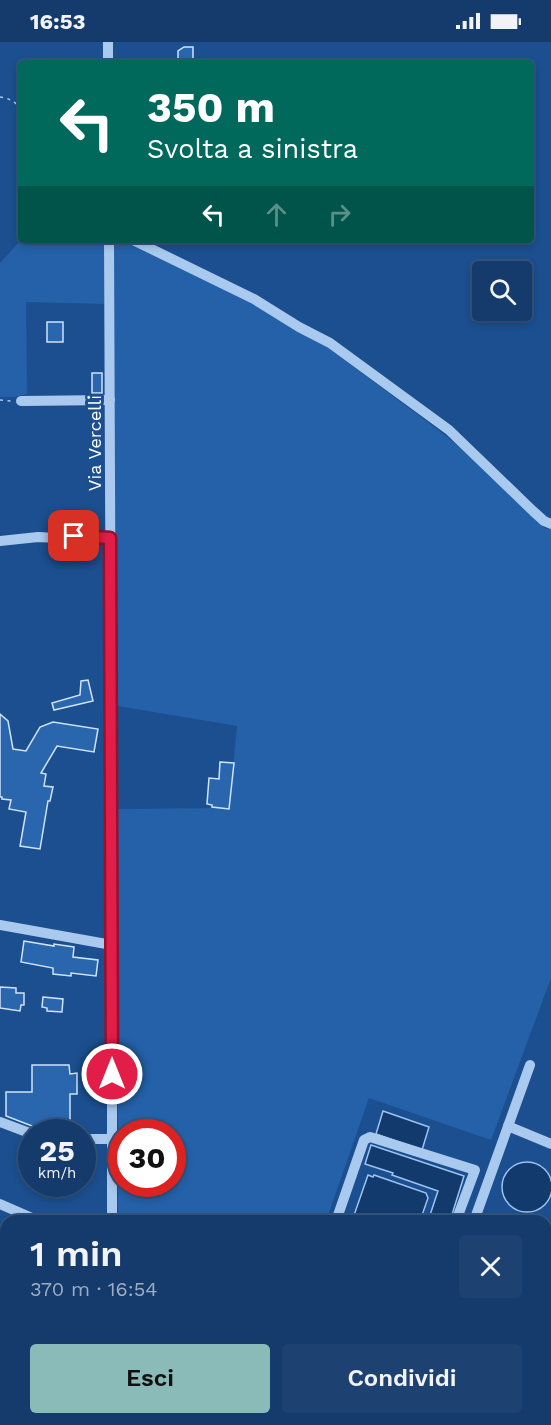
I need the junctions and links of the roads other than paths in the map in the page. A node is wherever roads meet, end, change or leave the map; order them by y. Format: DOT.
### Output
graph roads {
  1 [pos="108,42"];
  2 [pos="108,60"];
  3 [pos="109,243"];
  4 [pos="139,243"];
  5 [pos="110,400"];
  6 [pos="21,401"];
  7 [pos="551,524"];
  8 [pos="110,538"];
  9 [pos="0,542"];
  10 [pos="0,925"];
  11 [pos="112,945"];
  12 [pos="530,1065"];
  13 [pos="112,1119"];
  14 [pos="0,1122"];
  15 [pos="508,1126"];
  16 [pos="18,1129"];
  17 [pos="551,1144"];
  18 [pos="112,1197"];
  19 [pos="0,1204"];
  20 [pos="25,1215"];
  21 [pos="112,1215"];
  22 [pos="338,1215"];
  23 [pos="458,1215"];
  24 [pos="476,1215"];
  1 -- 2 [label="street"];
  3 -- 5 [label="street, Via Vercelli"];
  4 -- 7 [label="street"];
  5 -- 6 [label="street"];
  5 -- 8 [label="street, Via Vercelli"];
  8 -- 9 [label="street"];
  8 -- 11 [label="street, Via Vercelli"];
  10 -- 11 [label="street"];
  11 -- 13 [label="street, Via Vercelli"];
  12 -- 15 [label="street"];
  14 -- 16 [label="street"];
  15 -- 17 [label="street"];
  15 -- 24 [label="street"];
  18 -- 21 [label="street, Via Vercelli"];
  19 -- 20 [label="street"];
  22 -- 23 [label="street"];
}
